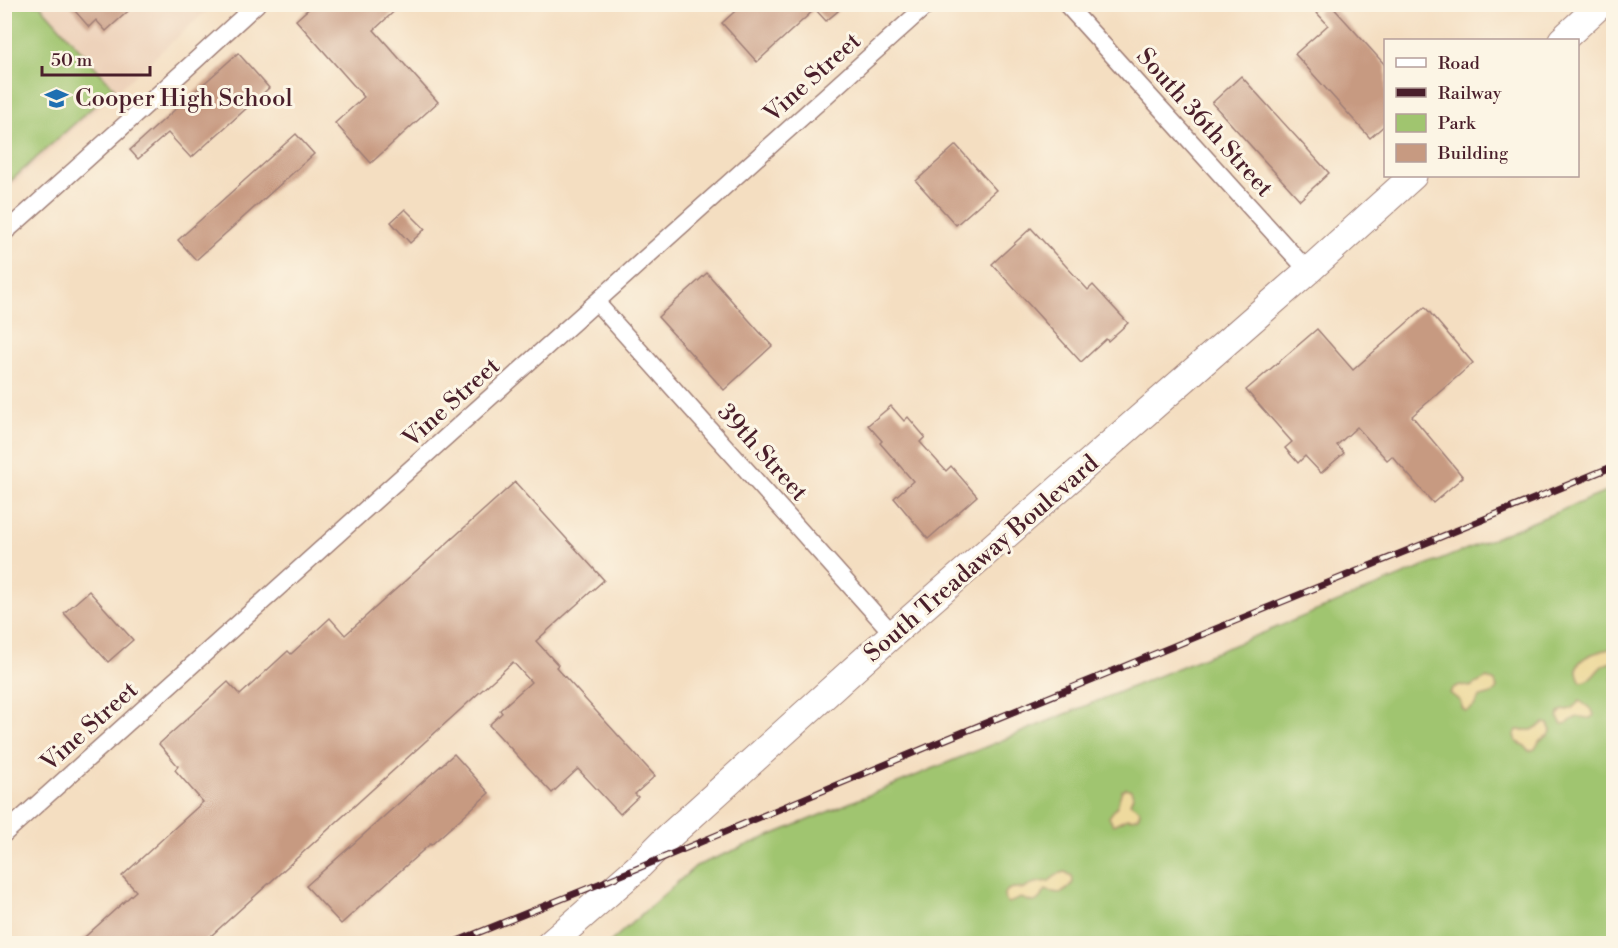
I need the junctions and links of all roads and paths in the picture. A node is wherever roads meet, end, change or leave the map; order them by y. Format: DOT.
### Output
graph roads {
  1 [pos="257,4"];
  2 [pos="928,4"];
  3 [pos="1066,4"];
  4 [pos="1601,4"];
  5 [pos="1563,39"];
  6 [pos="1412,177"];
  7 [pos="4,233"];
  8 [pos="1308,272"];
  9 [pos="597,303"];
  10 [pos="893,634"];
  11 [pos="4,834"];
  12 [pos="550,944"];
  1 -- 7 [label="street"];
  2 -- 9 [label="street, Vine Street"];
  3 -- 8 [label="street, South 36th Street"];
  4 -- 5 [label="main road"];
  6 -- 8 [label="main road, South Treadaway Boulevard"];
  8 -- 10 [label="main road, South Treadaway Boulevard"];
  9 -- 10 [label="street, 39th Street"];
  9 -- 11 [label="street, Vine Street"];
  10 -- 12 [label="main road, South Treadaway Boulevard"];
}
